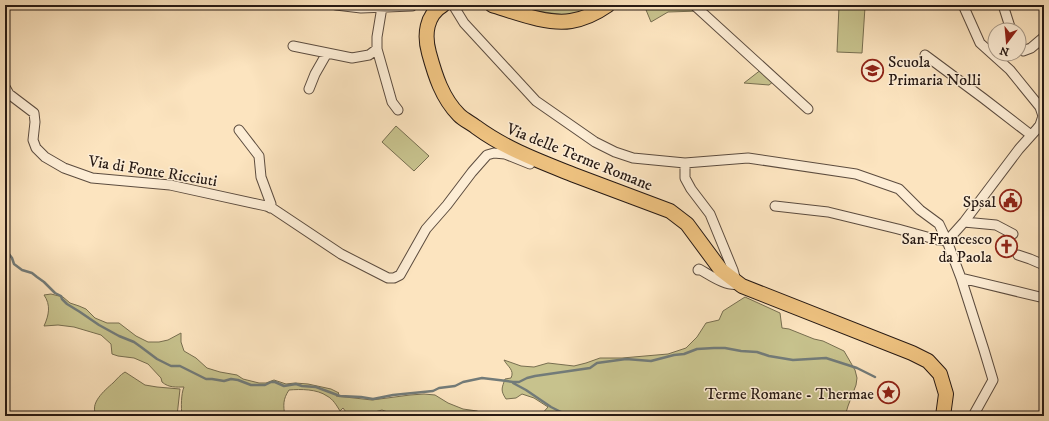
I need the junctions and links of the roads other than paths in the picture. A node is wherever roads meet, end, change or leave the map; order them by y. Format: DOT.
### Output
graph roads {
  1 [pos="336,5"];
  2 [pos="413,5"];
  3 [pos="443,5"];
  4 [pos="453,5"];
  5 [pos="492,5"];
  6 [pos="608,5"];
  7 [pos="694,5"];
  8 [pos="963,5"];
  9 [pos="1003,5"];
  10 [pos="382,7"];
  11 [pos="1008,22"];
  12 [pos="1044,37"];
  13 [pos="293,46"];
  14 [pos="377,49"];
  15 [pos="1027,50"];
  16 [pos="328,53"];
  17 [pos="924,55"];
  18 [pos="5,87"];
  19 [pos="309,89"];
  20 [pos="808,109"];
  21 [pos="398,110"];
  22 [pos="239,130"];
  23 [pos="1031,135"];
  24 [pos="685,163"];
  25 [pos="547,164"];
  26 [pos="776,206"];
  27 [pos="270,208"];
  28 [pos="964,222"];
  29 [pos="1013,234"];
  30 [pos="947,241"];
  31 [pos="1018,256"];
  32 [pos="1044,265"];
  33 [pos="961,278"];
  34 [pos="733,285"];
  35 [pos="1044,298"];
  36 [pos="944,416"];
  37 [pos="973,416"];
  1 -- 10 [label="street"];
  2 -- 10 [label="street"];
  3 -- 25 [label="main road, Via delle Terme Romane"];
  4 -- 24 [label="street"];
  5 -- 6 [label="main road"];
  7 -- 20 [label="street"];
  8 -- 23 [label="street"];
  9 -- 11 [label="street"];
  10 -- 14 [label="street"];
  12 -- 15 [label="street"];
  13 -- 16 [label="street"];
  14 -- 16 [label="street"];
  14 -- 21 [label="street"];
  16 -- 19 [label="street"];
  17 -- 23 [label="street"];
  18 -- 27 [label="street, Via di Fonte Ricciuti"];
  22 -- 27 [label="street"];
  23 -- 28 [label="street"];
  24 -- 30 [label="street"];
  24 -- 34 [label="street"];
  25 -- 27 [label="street, Via di Fonte Ricciuti"];
  25 -- 34 [label="main road, Via delle Terme Romane"];
  26 -- 30 [label="street"];
  28 -- 29 [label="street"];
  28 -- 30 [label="street"];
  30 -- 33 [label="street"];
  31 -- 32 [label="street"];
  33 -- 35 [label="street"];
  33 -- 37 [label="street"];
  34 -- 36 [label="main road, Via delle Terme Romane"];
}
